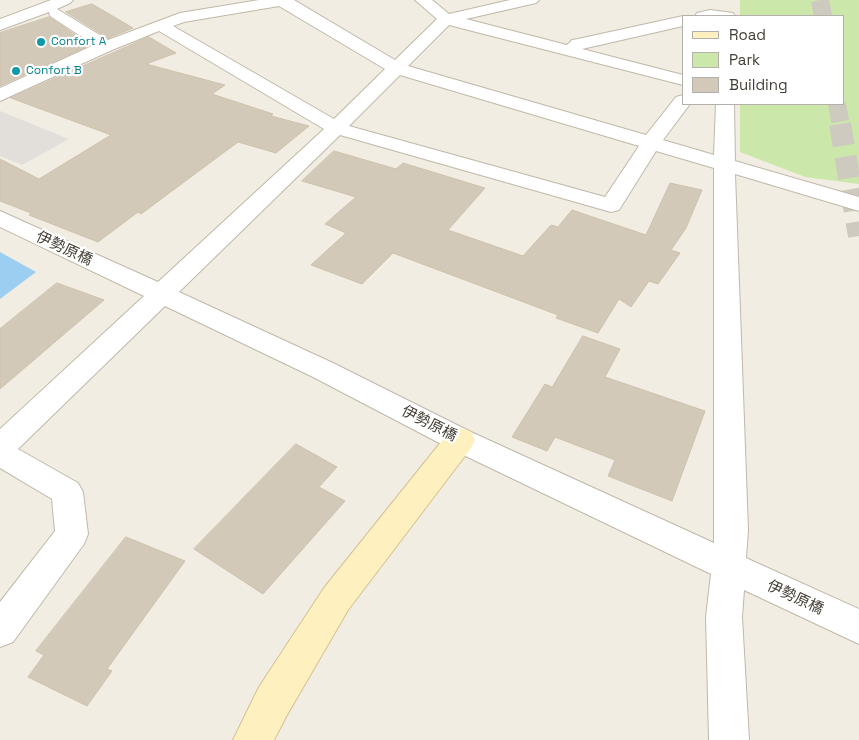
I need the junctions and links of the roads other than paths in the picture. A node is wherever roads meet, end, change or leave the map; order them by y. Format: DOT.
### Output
graph roads {
  1 [pos="284,0"];
  2 [pos="423,0"];
  3 [pos="531,0"];
  4 [pos="728,0"];
  5 [pos="61,6"];
  6 [pos="706,15"];
  7 [pos="718,15"];
  8 [pos="727,15"];
  9 [pos="446,19"];
  10 [pos="682,21"];
  11 [pos="0,25"];
  12 [pos="160,25"];
  13 [pos="106,46"];
  14 [pos="570,51"];
  15 [pos="396,68"];
  16 [pos="682,80"];
  17 [pos="0,95"];
  18 [pos="682,102"];
  19 [pos="725,105"];
  20 [pos="336,128"];
  21 [pos="651,142"];
  22 [pos="724,164"];
  23 [pos="859,204"];
  24 [pos="0,218"];
  25 [pos="161,295"];
  26 [pos="460,440"];
  27 [pos="0,447"];
  28 [pos="0,453"];
  29 [pos="730,568"];
  30 [pos="859,627"];
  31 [pos="0,630"];
  32 [pos="253,740"];
  33 [pos="729,740"];
  1 -- 12 [label="street"];
  1 -- 15 [label="street"];
  2 -- 9 [label="street"];
  3 -- 9 [label="street"];
  4 -- 8 [label="street"];
  5 -- 11 [label="street"];
  5 -- 13 [label="street"];
  6 -- 7 [label="street"];
  9 -- 14 [label="street"];
  9 -- 15 [label="street"];
  10 -- 14 [label="street"];
  12 -- 13 [label="street"];
  12 -- 20 [label="street"];
  13 -- 17 [label="street"];
  14 -- 16 [label="street"];
  15 -- 20 [label="street"];
  15 -- 21 [label="street"];
  18 -- 21 [label="street"];
  19 -- 22 [label="street"];
  20 -- 21 [label="street"];
  20 -- 25 [label="street"];
  21 -- 22 [label="street"];
  22 -- 23 [label="street"];
  22 -- 29 [label="street"];
  24 -- 25 [label="street, 伊勢原橋"];
  25 -- 26 [label="street, 伊勢原橋"];
  25 -- 27 [label="street"];
  26 -- 29 [label="street, 伊勢原橋"];
  26 -- 32 [label="street"];
  28 -- 31 [label="street"];
  29 -- 30 [label="street, 伊勢原橋"];
  29 -- 33 [label="street"];
}
